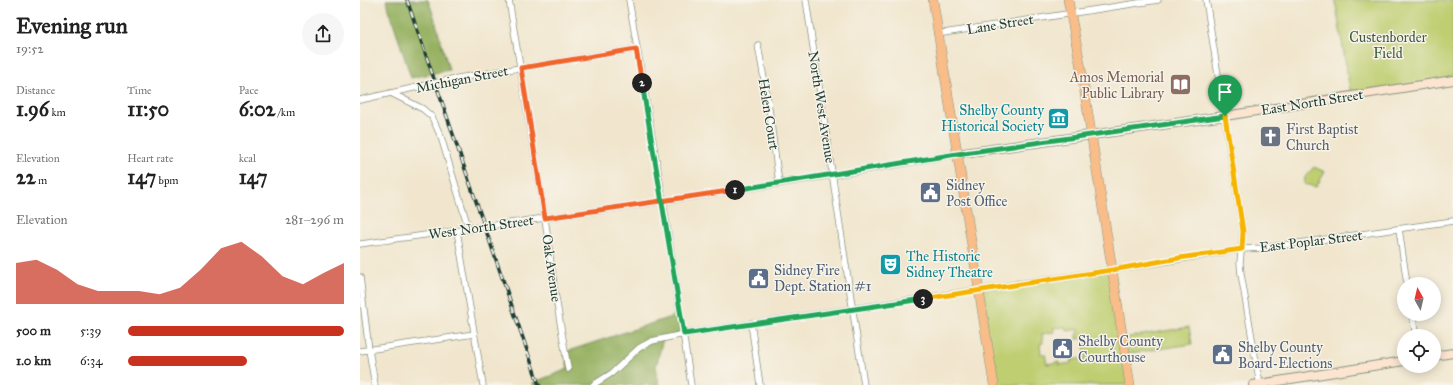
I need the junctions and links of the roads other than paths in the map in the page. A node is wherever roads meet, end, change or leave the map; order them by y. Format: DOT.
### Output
graph roads {
  1 [pos="509,0"];
  2 [pos="629,0"];
  3 [pos="806,0"];
  4 [pos="933,0"];
  5 [pos="1068,0"];
  6 [pos="1158,0"];
  7 [pos="1206,0"];
  8 [pos="1070,12"];
  9 [pos="938,34"];
  10 [pos="758,45"];
  11 [pos="636,49"];
  12 [pos="521,68"];
  13 [pos="1453,80"];
  14 [pos="391,92"];
  15 [pos="360,100"];
  16 [pos="1225,116"];
  17 [pos="1092,136"];
  18 [pos="957,154"];
  19 [pos="832,175"];
  20 [pos="779,183"];
  21 [pos="662,201"];
  22 [pos="545,218"];
  23 [pos="1453,221"];
  24 [pos="1399,229"];
  25 [pos="469,230"];
  26 [pos="456,232"];
  27 [pos="360,244"];
  28 [pos="1242,249"];
  29 [pos="1112,270"];
  30 [pos="360,277"];
  31 [pos="1407,277"];
  32 [pos="979,290"];
  33 [pos="852,309"];
  34 [pos="751,323"];
  35 [pos="474,334"];
  36 [pos="684,334"];
  37 [pos="369,350"];
  38 [pos="360,351"];
  39 [pos="1453,353"];
  40 [pos="1441,355"];
  41 [pos="1397,362"];
  42 [pos="568,369"];
  43 [pos="375,385"];
  44 [pos="483,385"];
  45 [pos="593,385"];
  46 [pos="691,385"];
  47 [pos="760,385"];
  48 [pos="864,385"];
  49 [pos="994,385"];
  50 [pos="1130,385"];
  51 [pos="1258,385"];
  1 -- 12 [label="street, Oak Avenue"];
  2 -- 11 [label="street"];
  3 -- 19 [label="street, North West Avenue"];
  4 -- 9 [label="main road"];
  5 -- 8 [label="main road"];
  6 -- 8 [label="street, Lane Street"];
  7 -- 16 [label="street"];
  8 -- 9 [label="street, Lane Street"];
  8 -- 17 [label="main road"];
  9 -- 18 [label="main road"];
  10 -- 20 [label="street, Helen Court"];
  11 -- 12 [label="street, Michigan Street"];
  11 -- 21 [label="street"];
  12 -- 14 [label="street, Michigan Street, bridge"];
  12 -- 22 [label="street, Oak Avenue"];
  13 -- 16 [label="main road, East North Street"];
  14 -- 15 [label="street, Michigan Street"];
  14 -- 25 [label="street"];
  16 -- 17 [label="main road, East North Street"];
  16 -- 28 [label="street"];
  17 -- 18 [label="main road, East North Street"];
  17 -- 29 [label="main road"];
  18 -- 19 [label="street, West North Street"];
  18 -- 32 [label="main road"];
  19 -- 20 [label="street, West North Street"];
  19 -- 33 [label="street, North West Avenue"];
  20 -- 21 [label="street, West North Street"];
  21 -- 22 [label="street, West North Street"];
  21 -- 36 [label="street"];
  22 -- 25 [label="street, West North Street"];
  22 -- 42 [label="street, Oak Avenue"];
  23 -- 24 [label="street, East Poplar Street"];
  24 -- 28 [label="street, East Poplar Street"];
  24 -- 31 [label="street"];
  25 -- 26 [label="street, West North Street"];
  26 -- 27 [label="street, West North Street"];
  26 -- 35 [label="street"];
  28 -- 29 [label="street, East Poplar Street"];
  28 -- 51 [label="street"];
  29 -- 32 [label="street, East Poplar Street"];
  29 -- 50 [label="main road"];
  30 -- 37 [label="street"];
  32 -- 33 [label="street, East Poplar Street"];
  32 -- 49 [label="main road"];
  33 -- 34 [label="street, East Poplar Street"];
  33 -- 48 [label="street, North West Avenue"];
  34 -- 36 [label="street, East Poplar Street"];
  34 -- 47 [label="street"];
  35 -- 37 [label="street"];
  35 -- 44 [label="street"];
  36 -- 45 [label="street, East Poplar Street"];
  36 -- 46 [label="street"];
  37 -- 38 [label="street"];
  37 -- 43 [label="street"];
  39 -- 40 [label="main road"];
  41 -- 51 [label="main road"];
}
